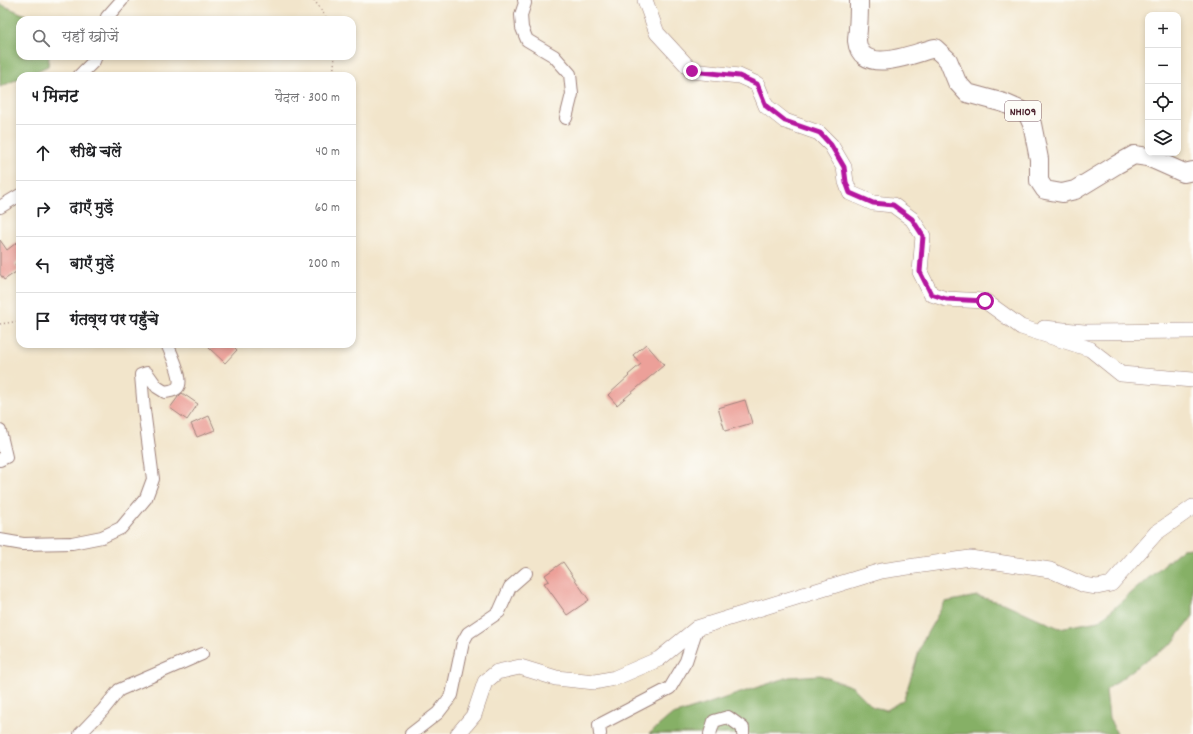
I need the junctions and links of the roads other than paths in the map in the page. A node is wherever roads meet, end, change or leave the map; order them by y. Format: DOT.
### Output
graph roads {
  1 [pos="122,0"];
  2 [pos="524,0"];
  3 [pos="645,0"];
  4 [pos="859,0"];
  5 [pos="108,16"];
  6 [pos="95,60"];
  7 [pos="83,72"];
  8 [pos="566,118"];
  9 [pos="1193,171"];
  10 [pos="16,197"];
  11 [pos="0,207"];
  12 [pos="1020,326"];
  13 [pos="1193,331"];
  14 [pos="168,348"];
  15 [pos="1193,380"];
  16 [pos="0,431"];
  17 [pos="0,460"];
  18 [pos="1193,507"];
  19 [pos="0,540"];
  20 [pos="526,573"];
  21 [pos="697,628"];
  22 [pos="202,654"];
  23 [pos="80,734"];
  24 [pos="411,734"];
  25 [pos="458,734"];
  26 [pos="600,734"];
  27 [pos="710,734"];
  28 [pos="743,734"];
  1 -- 5 [label="street"];
  2 -- 8 [label="street"];
  3 -- 12 [label="main road"];
  4 -- 9 [label="highway, NH109"];
  6 -- 7 [label="street"];
  10 -- 11 [label="street"];
  12 -- 13 [label="main road"];
  12 -- 15 [label="main road"];
  14 -- 19 [label="street"];
  16 -- 17 [label="street"];
  18 -- 21 [label="main road"];
  20 -- 24 [label="street"];
  21 -- 25 [label="main road"];
  21 -- 26 [label="street"];
  22 -- 23 [label="street"];
  27 -- 28 [label="street"];
}
